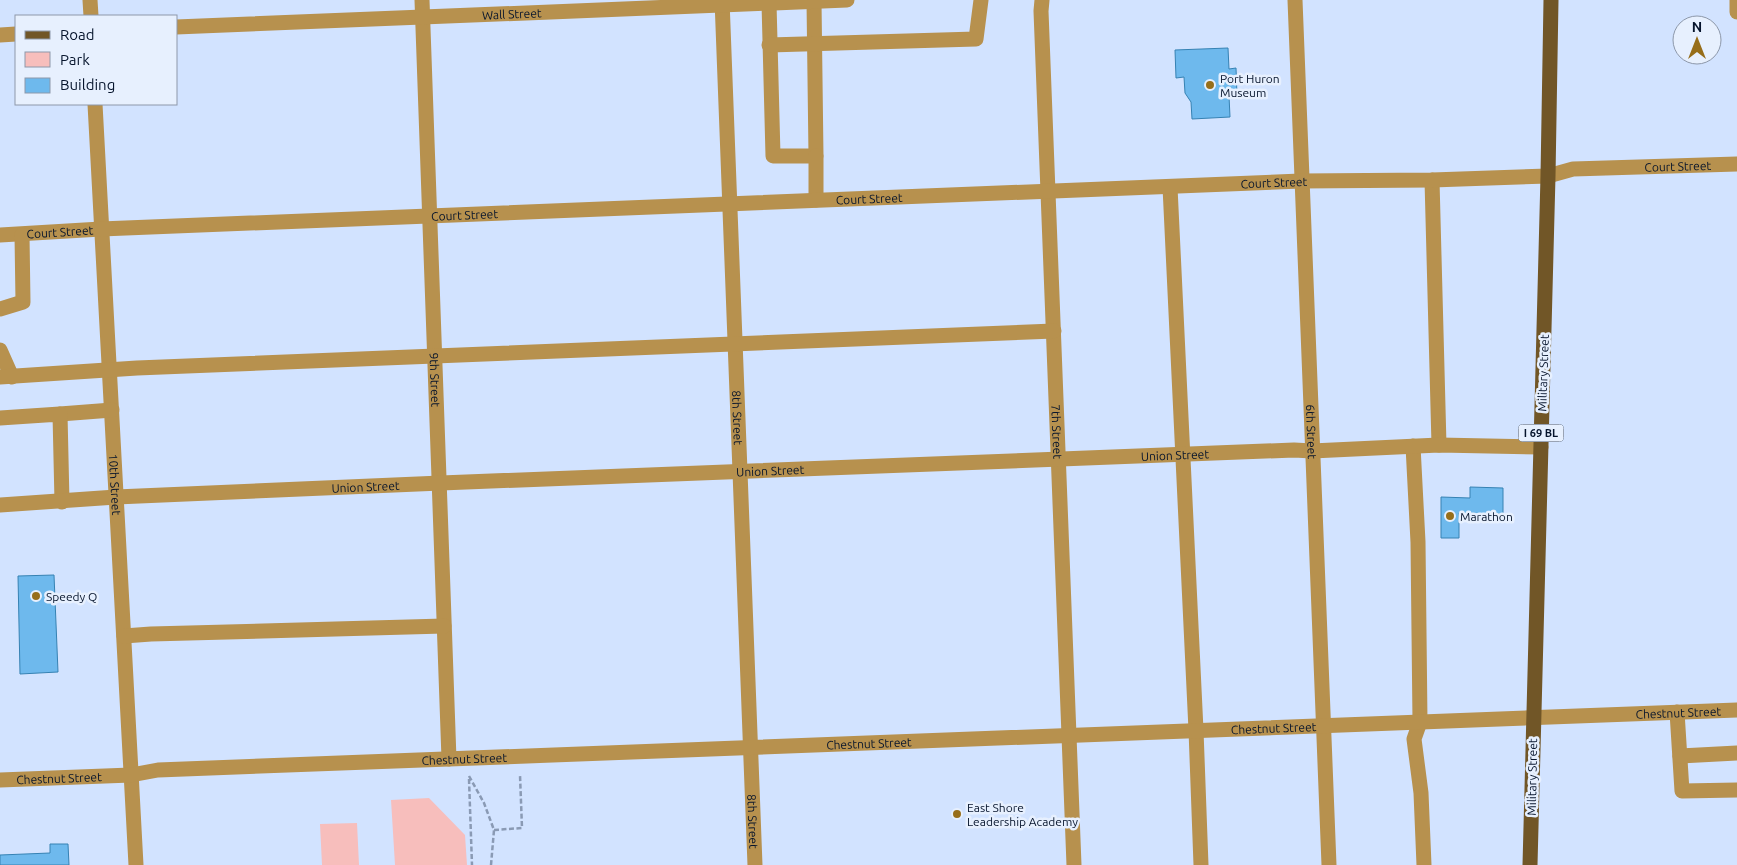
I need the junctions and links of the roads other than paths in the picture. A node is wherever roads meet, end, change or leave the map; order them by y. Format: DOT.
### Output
graph roads {
  1 [pos="90,0"];
  2 [pos="422,0"];
  3 [pos="847,0"];
  4 [pos="981,0"];
  5 [pos="1042,0"];
  6 [pos="1295,0"];
  7 [pos="1551,0"];
  8 [pos="1737,0"];
  9 [pos="814,1"];
  10 [pos="722,3"];
  11 [pos="769,3"];
  12 [pos="1737,12"];
  13 [pos="91,15"];
  14 [pos="422,17"];
  15 [pos="178,27"];
  16 [pos="15,34"];
  17 [pos="0,35"];
  18 [pos="770,45"];
  19 [pos="814,45"];
  20 [pos="95,105"];
  21 [pos="816,156"];
  22 [pos="1737,164"];
  23 [pos="1548,176"];
  24 [pos="1432,180"];
  25 [pos="1301,181"];
  26 [pos="1170,187"];
  27 [pos="1049,191"];
  28 [pos="816,200"];
  29 [pos="730,203"];
  30 [pos="429,216"];
  31 [pos="101,228"];
  32 [pos="22,235"];
  33 [pos="0,236"];
  34 [pos="0,310"];
  35 [pos="1054,331"];
  36 [pos="736,344"];
  37 [pos="0,350"];
  38 [pos="435,356"];
  39 [pos="110,369"];
  40 [pos="6,377"];
  41 [pos="112,410"];
  42 [pos="60,414"];
  43 [pos="0,418"];
  44 [pos="1439,445"];
  45 [pos="1413,446"];
  46 [pos="1541,446"];
  47 [pos="1312,451"];
  48 [pos="1184,455"];
  49 [pos="1059,460"];
  50 [pos="741,472"];
  51 [pos="441,483"];
  52 [pos="116,498"];
  53 [pos="62,502"];
  54 [pos="0,505"];
  55 [pos="444,626"];
  56 [pos="124,636"];
  57 [pos="1737,710"];
  58 [pos="1677,712"];
  59 [pos="1533,717"];
  60 [pos="1420,722"];
  61 [pos="1324,725"];
  62 [pos="1196,730"];
  63 [pos="1070,734"];
  64 [pos="751,747"];
  65 [pos="1737,753"];
  66 [pos="1680,756"];
  67 [pos="450,759"];
  68 [pos="131,775"];
  69 [pos="0,780"];
  70 [pos="1737,790"];
  71 [pos="136,865"];
  72 [pos="755,865"];
  73 [pos="1074,865"];
  74 [pos="1201,865"];
  75 [pos="1329,865"];
  76 [pos="1424,865"];
  77 [pos="1530,865"];
  1 -- 13 [label="street"];
  2 -- 14 [label="street, 9th Street"];
  3 -- 9 [label="street, Wall Street"];
  4 -- 19 [label="street"];
  5 -- 27 [label="street, 7th Street"];
  6 -- 25 [label="street, 6th Street"];
  7 -- 23 [label="main road, Military Street / I 69 BL"];
  8 -- 12 [label="street"];
  9 -- 11 [label="street, Wall Street"];
  9 -- 19 [label="street"];
  10 -- 11 [label="street, Wall Street"];
  10 -- 14 [label="street, Wall Street"];
  10 -- 29 [label="street, 8th Street"];
  11 -- 18 [label="street"];
  14 -- 15 [label="street, Wall Street"];
  14 -- 30 [label="street, 9th Street"];
  16 -- 17 [label="street"];
  18 -- 19 [label="street"];
  18 -- 21 [label="street"];
  19 -- 21 [label="street"];
  20 -- 31 [label="street, 10th Street"];
  21 -- 28 [label="street"];
  22 -- 23 [label="street, Court Street"];
  23 -- 24 [label="street, Court Street"];
  23 -- 46 [label="main road, Military Street / I 69 BL"];
  24 -- 25 [label="street, Court Street"];
  24 -- 44 [label="street"];
  25 -- 26 [label="street, Court Street"];
  25 -- 47 [label="street, 6th Street"];
  26 -- 27 [label="street, Court Street"];
  26 -- 48 [label="street"];
  27 -- 28 [label="street, Court Street"];
  27 -- 35 [label="street, 7th Street"];
  28 -- 29 [label="street, Court Street"];
  29 -- 30 [label="street, Court Street"];
  29 -- 36 [label="street, 8th Street"];
  30 -- 31 [label="street, Court Street"];
  30 -- 38 [label="street, 9th Street"];
  31 -- 32 [label="street, Court Street"];
  31 -- 39 [label="street, 10th Street"];
  32 -- 33 [label="street, Court Street"];
  32 -- 34 [label="street"];
  35 -- 36 [label="street"];
  35 -- 49 [label="street, 7th Street"];
  36 -- 38 [label="street"];
  36 -- 50 [label="street, 8th Street"];
  37 -- 40 [label="street"];
  38 -- 39 [label="street"];
  38 -- 51 [label="street, 9th Street"];
  39 -- 40 [label="street"];
  39 -- 41 [label="street, 10th Street"];
  41 -- 42 [label="street"];
  41 -- 52 [label="street, 10th Street"];
  42 -- 43 [label="street"];
  42 -- 53 [label="street"];
  44 -- 45 [label="street, Union Street"];
  44 -- 46 [label="street, Union Street"];
  45 -- 47 [label="street, Union Street"];
  45 -- 60 [label="street"];
  46 -- 59 [label="main road, Military Street / I 69 BL"];
  47 -- 48 [label="street, Union Street"];
  47 -- 61 [label="street, 6th Street"];
  48 -- 49 [label="street, Union Street"];
  48 -- 62 [label="street"];
  49 -- 50 [label="street, Union Street"];
  49 -- 63 [label="street, 7th Street"];
  50 -- 51 [label="street, Union Street"];
  50 -- 64 [label="street, 8th Street"];
  51 -- 52 [label="street, Union Street"];
  51 -- 55 [label="street, 9th Street"];
  52 -- 53 [label="street, Union Street"];
  52 -- 56 [label="street, 10th Street"];
  53 -- 54 [label="street, Union Street"];
  55 -- 56 [label="street"];
  55 -- 67 [label="street, 9th Street"];
  56 -- 68 [label="street, 10th Street"];
  57 -- 58 [label="street, Chestnut Street"];
  58 -- 59 [label="street, Chestnut Street"];
  58 -- 66 [label="street"];
  59 -- 60 [label="street, Chestnut Street"];
  59 -- 77 [label="main road, Military Street / I 69 BL"];
  60 -- 61 [label="street, Chestnut Street"];
  60 -- 76 [label="street"];
  61 -- 62 [label="street, Chestnut Street"];
  61 -- 75 [label="street, 6th Street"];
  62 -- 63 [label="street, Chestnut Street"];
  62 -- 74 [label="street"];
  63 -- 64 [label="street, Chestnut Street"];
  63 -- 73 [label="street, 7th Street"];
  64 -- 67 [label="street, Chestnut Street"];
  64 -- 72 [label="street, 8th Street"];
  65 -- 66 [label="street"];
  66 -- 70 [label="street"];
  67 -- 68 [label="street, Chestnut Street"];
  68 -- 69 [label="street, Chestnut Street"];
  68 -- 71 [label="street, 10th Street"];
}
